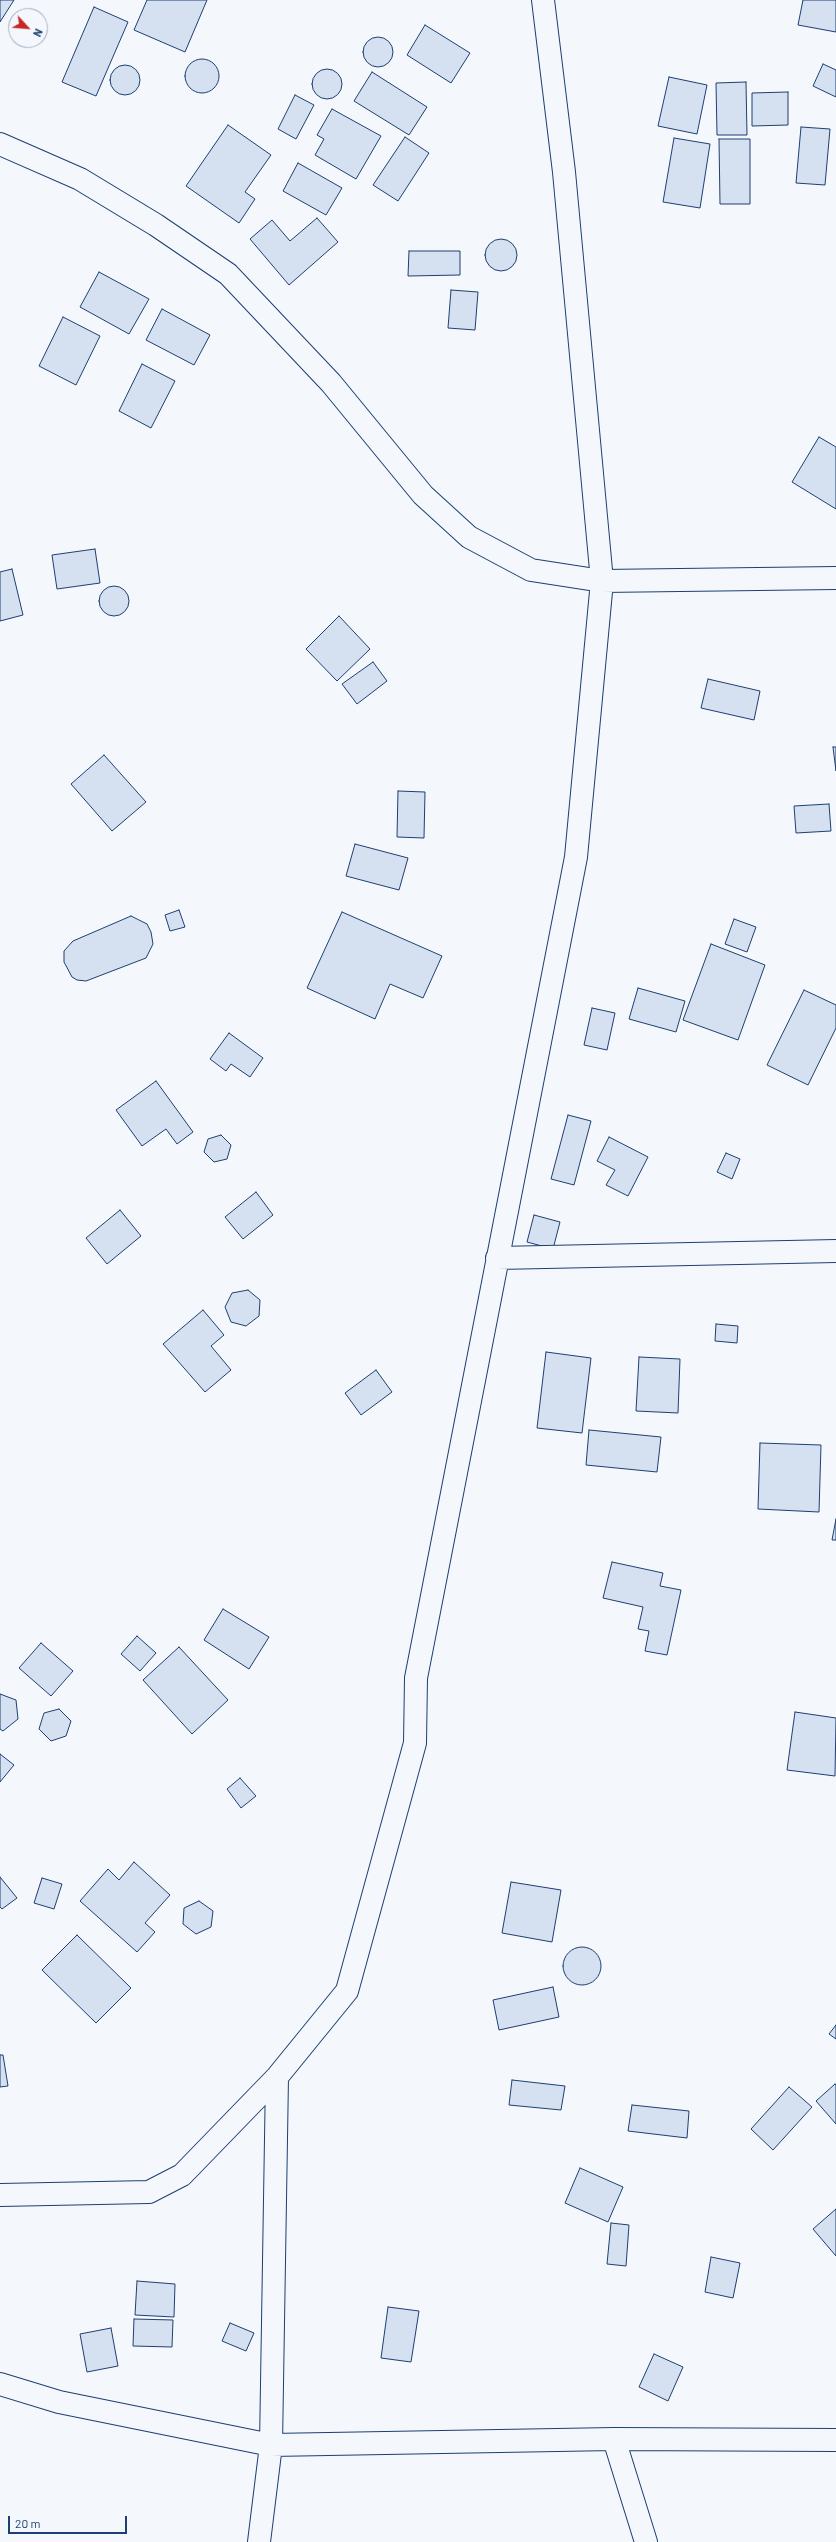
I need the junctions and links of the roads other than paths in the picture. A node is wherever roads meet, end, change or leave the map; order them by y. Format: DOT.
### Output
graph roads {
  1 [pos="543,0"];
  2 [pos="0,144"];
  3 [pos="836,578"];
  4 [pos="602,581"];
  5 [pos="836,1251"];
  6 [pos="497,1258"];
  7 [pos="277,2077"];
  8 [pos="0,2195"];
  9 [pos="0,2384"];
  10 [pos="614,2439"];
  11 [pos="836,2440"];
  12 [pos="271,2445"];
  13 [pos="259,2542"];
  14 [pos="646,2542"];
  1 -- 4 [label="street"];
  2 -- 4 [label="street"];
  3 -- 4 [label="street"];
  4 -- 6 [label="street"];
  5 -- 6 [label="street"];
  6 -- 7 [label="street"];
  7 -- 8 [label="street"];
  7 -- 12 [label="street"];
  9 -- 12 [label="street"];
  10 -- 11 [label="street"];
  10 -- 12 [label="street"];
  10 -- 14 [label="street"];
  12 -- 13 [label="street"];
}
